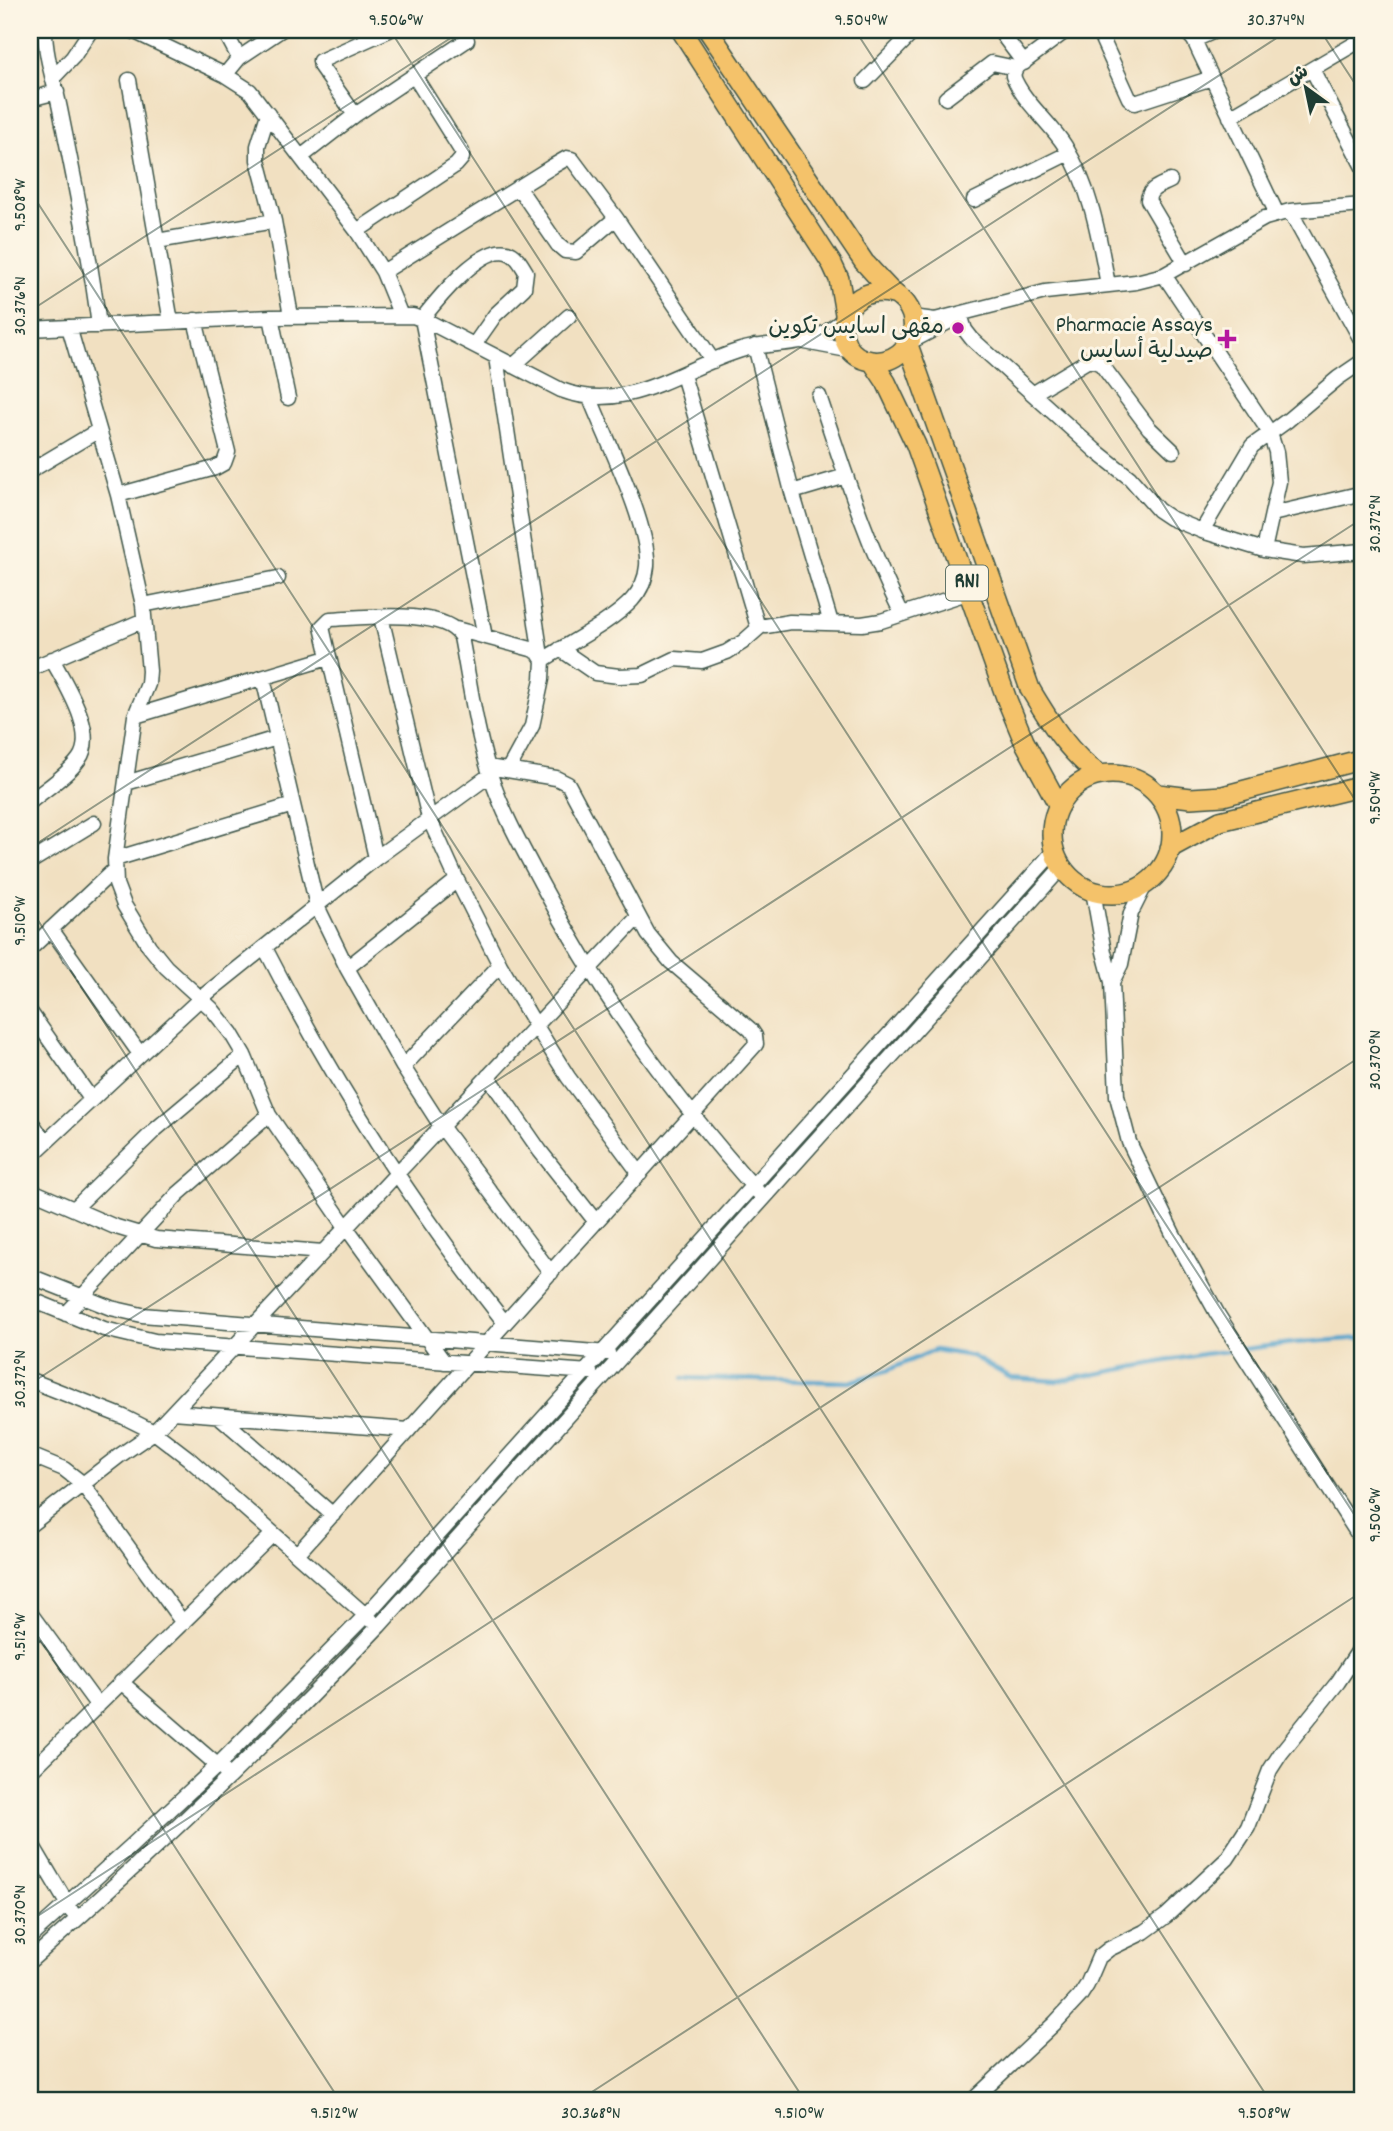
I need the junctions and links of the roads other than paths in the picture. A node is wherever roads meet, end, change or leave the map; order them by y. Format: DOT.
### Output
graph roads {
  1 [pos="45,30"];
  2 [pos="91,30"];
  3 [pos="131,30"];
  4 [pos="224,30"];
  5 [pos="281,30"];
  6 [pos="389,30"];
  7 [pos="681,30"];
  8 [pos="708,30"];
  9 [pos="915,30"];
  10 [pos="999,30"];
  11 [pos="1067,30"];
  12 [pos="1098,30"];
  13 [pos="1217,30"];
  14 [pos="1189,35"];
  15 [pos="1363,39"];
  16 [pos="467,40"];
  17 [pos="45,46"];
  18 [pos="30,50"];
  19 [pos="239,58"];
  20 [pos="1020,65"];
  21 [pos="1312,69"];
  22 [pos="225,75"];
  23 [pos="415,77"];
  24 [pos="1212,78"];
  25 [pos="130,80"];
  26 [pos="865,81"];
  27 [pos="55,85"];
  28 [pos="946,98"];
  29 [pos="30,99"];
  30 [pos="268,114"];
  31 [pos="355,116"];
  32 [pos="1230,117"];
  33 [pos="1069,153"];
  34 [pos="301,157"];
  35 [pos="1363,167"];
  36 [pos="1170,181"];
  37 [pos="518,187"];
  38 [pos="974,200"];
  39 [pos="1363,205"];
  40 [pos="1284,213"];
  41 [pos="616,218"];
  42 [pos="274,221"];
  43 [pos="357,231"];
  44 [pos="157,241"];
  45 [pos="1186,264"];
  46 [pos="383,272"];
  47 [pos="1164,275"];
  48 [pos="1108,285"];
  49 [pos="893,293"];
  50 [pos="960,314"];
  51 [pos="401,316"];
  52 [pos="569,316"];
  53 [pos="271,317"];
  54 [pos="291,317"];
  55 [pos="844,317"];
  56 [pos="912,317"];
  57 [pos="422,319"];
  58 [pos="195,320"];
  59 [pos="171,322"];
  60 [pos="99,326"];
  61 [pos="69,327"];
  62 [pos="30,329"];
  63 [pos="800,341"];
  64 [pos="909,343"];
  65 [pos="1363,343"];
  66 [pos="474,345"];
  67 [pos="755,346"];
  68 [pos="853,351"];
  69 [pos="496,357"];
  70 [pos="713,361"];
  71 [pos="873,361"];
  72 [pos="1363,361"];
  73 [pos="513,366"];
  74 [pos="683,375"];
  75 [pos="1034,393"];
  76 [pos="819,396"];
  77 [pos="590,397"];
  78 [pos="288,398"];
  79 [pos="99,430"];
  80 [pos="1270,433"];
  81 [pos="1173,451"];
  82 [pos="30,471"];
  83 [pos="846,476"];
  84 [pos="792,492"];
  85 [pos="1363,493"];
  86 [pos="118,495"];
  87 [pos="1272,514"];
  88 [pos="1202,531"];
  89 [pos="1264,550"];
  90 [pos="1363,551"];
  91 [pos="278,578"];
  92 [pos="970,592"];
  93 [pos="144,613"];
  94 [pos="902,614"];
  95 [pos="381,617"];
  96 [pos="831,623"];
  97 [pos="761,626"];
  98 [pos="456,629"];
  99 [pos="485,637"];
  100 [pos="560,649"];
  101 [pos="328,658"];
  102 [pos="542,658"];
  103 [pos="52,659"];
  104 [pos="30,669"];
  105 [pos="263,678"];
  106 [pos="135,716"];
  107 [pos="278,738"];
  108 [pos="1363,759"];
  109 [pos="508,770"];
  110 [pos="489,771"];
  111 [pos="1100,775"];
  112 [pos="126,783"];
  113 [pos="1363,786"];
  114 [pos="1158,794"];
  115 [pos="30,800"];
  116 [pos="293,805"];
  117 [pos="1059,806"];
  118 [pos="429,818"];
  119 [pos="94,823"];
  120 [pos="1170,848"];
  121 [pos="376,858"];
  122 [pos="1058,859"];
  123 [pos="30,862"];
  124 [pos="115,864"];
  125 [pos="457,880"];
  126 [pos="1146,883"];
  127 [pos="1093,891"];
  128 [pos="317,906"];
  129 [pos="638,917"];
  130 [pos="51,929"];
  131 [pos="265,948"];
  132 [pos="30,949"];
  133 [pos="500,965"];
  134 [pos="347,968"];
  135 [pos="588,969"];
  136 [pos="1112,982"];
  137 [pos="201,998"];
  138 [pos="30,1012"];
  139 [pos="536,1026"];
  140 [pos="140,1054"];
  141 [pos="244,1055"];
  142 [pos="403,1067"];
  143 [pos="488,1076"];
  144 [pos="91,1099"];
  145 [pos="269,1115"];
  146 [pos="692,1116"];
  147 [pos="30,1120"];
  148 [pos="441,1126"];
  149 [pos="46,1142"];
  150 [pos="30,1157"];
  151 [pos="640,1174"];
  152 [pos="396,1175"];
  153 [pos="753,1186"];
  154 [pos="30,1190"];
  155 [pos="764,1199"];
  156 [pos="75,1209"];
  157 [pos="596,1222"];
  158 [pos="346,1227"];
  159 [pos="140,1234"];
  160 [pos="323,1252"];
  161 [pos="551,1273"];
  162 [pos="30,1276"];
  163 [pos="82,1297"];
  164 [pos="30,1299"];
  165 [pos="66,1314"];
  166 [pos="505,1323"];
  167 [pos="255,1325"];
  168 [pos="427,1339"];
  169 [pos="487,1343"];
  170 [pos="235,1346"];
  171 [pos="602,1353"];
  172 [pos="623,1354"];
  173 [pos="444,1362"];
  174 [pos="469,1364"];
  175 [pos="585,1372"];
  176 [pos="606,1374"];
  177 [pos="30,1380"];
  178 [pos="173,1412"];
  179 [pos="219,1416"];
  180 [pos="409,1430"];
  181 [pos="154,1432"];
  182 [pos="30,1455"];
  183 [pos="82,1483"];
  184 [pos="332,1515"];
  185 [pos="30,1525"];
  186 [pos="274,1534"];
  187 [pos="1363,1542"];
  188 [pos="297,1554"];
  189 [pos="30,1613"];
  190 [pos="366,1615"];
  191 [pos="183,1623"];
  192 [pos="379,1626"];
  193 [pos="1363,1644"];
  194 [pos="121,1682"];
  195 [pos="98,1706"];
  196 [pos="217,1766"];
  197 [pos="30,1772"];
  198 [pos="230,1776"];
  199 [pos="30,1840"];
  200 [pos="67,1904"];
  201 [pos="77,1920"];
  202 [pos="30,1937"];
  203 [pos="30,1961"];
  204 [pos="972,2101"];
  1 -- 17 [label="street"];
  2 -- 27 [label="street"];
  3 -- 22 [label="street"];
  4 -- 19 [label="street"];
  5 -- 19 [label="street"];
  6 -- 31 [label="street"];
  7 -- 55 [label="highway"];
  8 -- 49 [label="highway"];
  9 -- 26 [label="street"];
  10 -- 20 [label="street"];
  11 -- 20 [label="street"];
  12 -- 24 [label="street"];
  13 -- 14 [label="street"];
  14 -- 24 [label="street"];
  15 -- 21 [label="street"];
  16 -- 23 [label="street"];
  17 -- 18 [label="street"];
  17 -- 27 [label="street"];
  19 -- 22 [label="street"];
  20 -- 28 [label="street"];
  20 -- 33 [label="street"];
  21 -- 32 [label="street"];
  21 -- 35 [label="street"];
  22 -- 30 [label="street"];
  23 -- 31 [label="street"];
  23 -- 43 [label="street"];
  24 -- 32 [label="street"];
  25 -- 44 [label="street"];
  27 -- 29 [label="street"];
  27 -- 60 [label="street"];
  30 -- 34 [label="street"];
  30 -- 42 [label="street"];
  31 -- 34 [label="street"];
  32 -- 40 [label="street"];
  33 -- 38 [label="street"];
  33 -- 48 [label="street"];
  34 -- 43 [label="street"];
  36 -- 45 [label="street"];
  37 -- 41 [label="street"];
  37 -- 41 [label="street"];
  37 -- 46 [label="street"];
  39 -- 40 [label="street"];
  40 -- 45 [label="street"];
  40 -- 65 [label="street"];
  41 -- 70 [label="street"];
  42 -- 44 [label="street"];
  42 -- 54 [label="street"];
  43 -- 46 [label="street"];
  44 -- 59 [label="street"];
  45 -- 47 [label="street"];
  46 -- 51 [label="street"];
  47 -- 48 [label="street"];
  47 -- 80 [label="street"];
  48 -- 50 [label="street"];
  49 -- 55 [label="highway"];
  49 -- 56 [label="highway"];
  50 -- 56 [label="street"];
  50 -- 64 [label="street"];
  50 -- 75 [label="street"];
  51 -- 54 [label="street"];
  51 -- 57 [label="street"];
  52 -- 73 [label="street"];
  53 -- 54 [label="street"];
  53 -- 58 [label="street"];
  53 -- 78 [label="street"];
  55 -- 63 [label="street"];
  55 -- 68 [label="highway"];
  56 -- 64 [label="highway, RN1"];
  57 -- 66 [label="street"];
  57 -- 66 [label="street"];
  57 -- 99 [label="street"];
  58 -- 59 [label="street"];
  58 -- 86 [label="street"];
  59 -- 60 [label="street"];
  60 -- 61 [label="street"];
  61 -- 62 [label="street"];
  61 -- 79 [label="street"];
  63 -- 67 [label="street"];
  63 -- 68 [label="street"];
  64 -- 71 [label="highway"];
  64 -- 111 [label="highway, RN1"];
  66 -- 69 [label="street"];
  67 -- 70 [label="street"];
  67 -- 84 [label="street"];
  68 -- 71 [label="highway"];
  69 -- 73 [label="street"];
  69 -- 102 [label="street"];
  70 -- 74 [label="street"];
  71 -- 92 [label="highway, RN1"];
  72 -- 80 [label="street"];
  73 -- 77 [label="street"];
  74 -- 77 [label="street"];
  74 -- 97 [label="street"];
  75 -- 81 [label="street"];
  75 -- 88 [label="street"];
  76 -- 83 [label="street"];
  77 -- 100 [label="street"];
  79 -- 82 [label="street"];
  79 -- 86 [label="street"];
  80 -- 87 [label="street"];
  80 -- 88 [label="street"];
  83 -- 84 [label="street"];
  83 -- 94 [label="street"];
  84 -- 96 [label="street"];
  85 -- 87 [label="street"];
  86 -- 93 [label="street"];
  87 -- 89 [label="street"];
  88 -- 89 [label="street"];
  89 -- 90 [label="street"];
  91 -- 93 [label="street"];
  92 -- 94 [label="street"];
  92 -- 117 [label="highway, RN1"];
  93 -- 103 [label="street"];
  93 -- 106 [label="street"];
  94 -- 96 [label="street"];
  95 -- 98 [label="street"];
  95 -- 101 [label="street"];
  95 -- 118 [label="street"];
  96 -- 97 [label="street"];
  97 -- 100 [label="street"];
  98 -- 99 [label="street"];
  98 -- 110 [label="street"];
  99 -- 102 [label="street"];
  100 -- 102 [label="street"];
  101 -- 105 [label="street"];
  101 -- 121 [label="street"];
  102 -- 109 [label="street"];
  103 -- 104 [label="street"];
  103 -- 115 [label="street"];
  105 -- 106 [label="street"];
  105 -- 107 [label="street"];
  106 -- 112 [label="street"];
  107 -- 112 [label="street"];
  107 -- 116 [label="street"];
  108 -- 114 [label="highway"];
  109 -- 110 [label="street"];
  109 -- 129 [label="street"];
  110 -- 118 [label="street"];
  110 -- 135 [label="street"];
  111 -- 114 [label="highway"];
  111 -- 117 [label="highway"];
  112 -- 124 [label="street"];
  113 -- 120 [label="highway"];
  114 -- 120 [label="highway"];
  116 -- 124 [label="street"];
  116 -- 128 [label="street"];
  117 -- 122 [label="highway"];
  118 -- 121 [label="street"];
  118 -- 125 [label="street"];
  119 -- 123 [label="street"];
  120 -- 126 [label="highway"];
  121 -- 128 [label="street"];
  122 -- 127 [label="highway"];
  122 -- 153 [label="street"];
  122 -- 155 [label="street"];
  124 -- 130 [label="street"];
  124 -- 137 [label="street"];
  125 -- 133 [label="street"];
  125 -- 134 [label="street"];
  126 -- 127 [label="highway"];
  126 -- 136 [label="street"];
  127 -- 136 [label="street"];
  128 -- 131 [label="street"];
  128 -- 134 [label="street"];
  129 -- 135 [label="street"];
  129 -- 146 [label="street"];
  130 -- 132 [label="street"];
  130 -- 140 [label="street"];
  131 -- 137 [label="street"];
  131 -- 152 [label="street"];
  133 -- 139 [label="street"];
  133 -- 142 [label="street"];
  134 -- 142 [label="street"];
  135 -- 139 [label="street"];
  135 -- 146 [label="street"];
  136 -- 187 [label="street"];
  137 -- 140 [label="street"];
  137 -- 141 [label="street"];
  138 -- 144 [label="street"];
  139 -- 143 [label="street"];
  139 -- 151 [label="street"];
  140 -- 144 [label="street"];
  141 -- 145 [label="street"];
  141 -- 156 [label="street"];
  142 -- 148 [label="street"];
  143 -- 148 [label="street"];
  143 -- 157 [label="street"];
  144 -- 149 [label="street"];
  145 -- 158 [label="street"];
  145 -- 159 [label="street"];
  146 -- 151 [label="street"];
  146 -- 153 [label="street"];
  147 -- 149 [label="street"];
  148 -- 152 [label="street"];
  148 -- 161 [label="street"];
  149 -- 150 [label="street"];
  151 -- 157 [label="street"];
  152 -- 158 [label="street"];
  152 -- 166 [label="street"];
  153 -- 155 [label="street"];
  153 -- 171 [label="street"];
  154 -- 156 [label="street"];
  155 -- 172 [label="street"];
  156 -- 159 [label="street"];
  157 -- 161 [label="street"];
  158 -- 160 [label="street"];
  158 -- 168 [label="street"];
  159 -- 160 [label="street"];
  159 -- 163 [label="street"];
  160 -- 167 [label="street"];
  161 -- 166 [label="street"];
  162 -- 163 [label="street"];
  163 -- 165 [label="street"];
  163 -- 167 [label="street"];
  164 -- 165 [label="street"];
  165 -- 170 [label="street"];
  166 -- 169 [label="street"];
  167 -- 168 [label="street"];
  167 -- 170 [label="street"];
  168 -- 169 [label="street"];
  168 -- 173 [label="street"];
  169 -- 171 [label="street"];
  169 -- 174 [label="street"];
  170 -- 173 [label="street"];
  170 -- 178 [label="street"];
  171 -- 172 [label="street"];
  171 -- 175 [label="street"];
  172 -- 176 [label="street"];
  173 -- 174 [label="street"];
  174 -- 175 [label="street"];
  174 -- 180 [label="street"];
  175 -- 176 [label="street"];
  175 -- 190 [label="street"];
  176 -- 192 [label="street"];
  177 -- 181 [label="street"];
  178 -- 179 [label="street"];
  178 -- 181 [label="street"];
  179 -- 180 [label="street"];
  179 -- 184 [label="street"];
  180 -- 184 [label="street"];
  181 -- 183 [label="street"];
  181 -- 186 [label="street"];
  182 -- 183 [label="street"];
  183 -- 185 [label="street"];
  183 -- 191 [label="street"];
  184 -- 188 [label="street"];
  186 -- 188 [label="street"];
  186 -- 191 [label="street"];
  188 -- 190 [label="street"];
  189 -- 195 [label="street"];
  190 -- 192 [label="street"];
  190 -- 196 [label="street"];
  191 -- 194 [label="street"];
  192 -- 198 [label="street"];
  193 -- 204 [label="street"];
  194 -- 195 [label="street"];
  194 -- 196 [label="street"];
  195 -- 197 [label="street"];
  196 -- 198 [label="street"];
  196 -- 200 [label="street"];
  198 -- 201 [label="street"];
  199 -- 200 [label="street"];
  200 -- 201 [label="street"];
  200 -- 202 [label="street"];
  201 -- 203 [label="street"];
}
